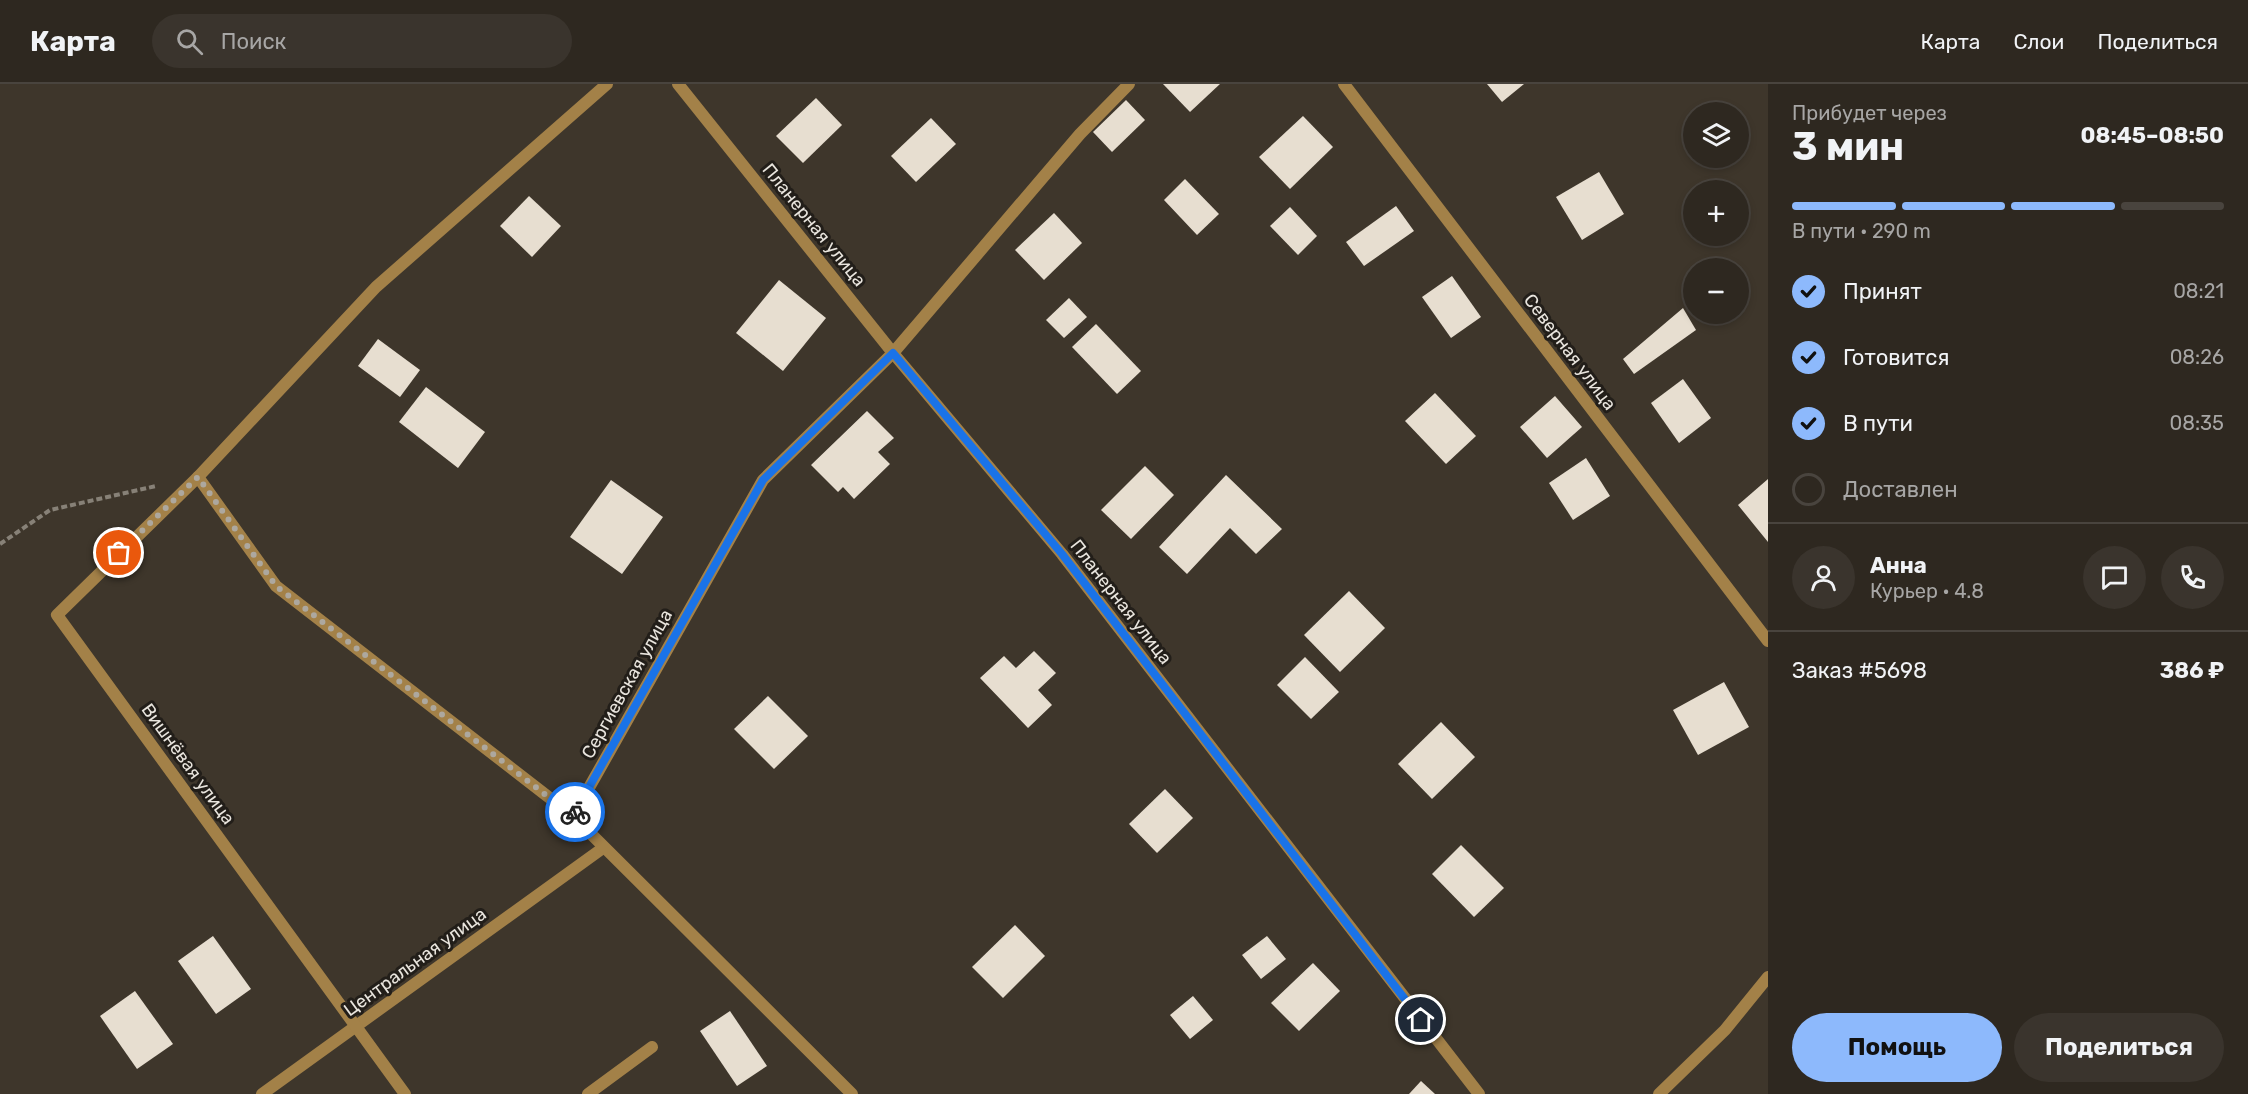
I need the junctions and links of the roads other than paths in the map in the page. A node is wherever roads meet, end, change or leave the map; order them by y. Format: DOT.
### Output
graph roads {
  1 [pos="607,84"];
  2 [pos="678,84"];
  3 [pos="1129,84"];
  4 [pos="1344,84"];
  5 [pos="893,353"];
  6 [pos="198,477"];
  7 [pos="1768,641"];
  8 [pos="573,816"];
  9 [pos="603,848"];
  10 [pos="1768,977"];
  11 [pos="356,1026"];
  12 [pos="652,1047"];
  13 [pos="262,1094"];
  14 [pos="405,1094"];
  15 [pos="588,1094"];
  16 [pos="852,1094"];
  17 [pos="1479,1094"];
  18 [pos="1659,1094"];
  1 -- 6 [label="street"];
  2 -- 5 [label="street, Планерная улица"];
  3 -- 5 [label="street, Сергиевская улица"];
  4 -- 7 [label="street, Северная улица"];
  5 -- 8 [label="street, Сергиевская улица"];
  5 -- 17 [label="street, Планерная улица"];
  6 -- 8 [label="street"];
  6 -- 11 [label="street, Вишнёвая улица"];
  8 -- 9 [label="street"];
  9 -- 11 [label="street, Центральная улица"];
  9 -- 16 [label="street"];
  10 -- 18 [label="street"];
  11 -- 13 [label="street, Центральная улица"];
  11 -- 14 [label="street, Вишнёвая улица"];
  12 -- 15 [label="street"];
}
